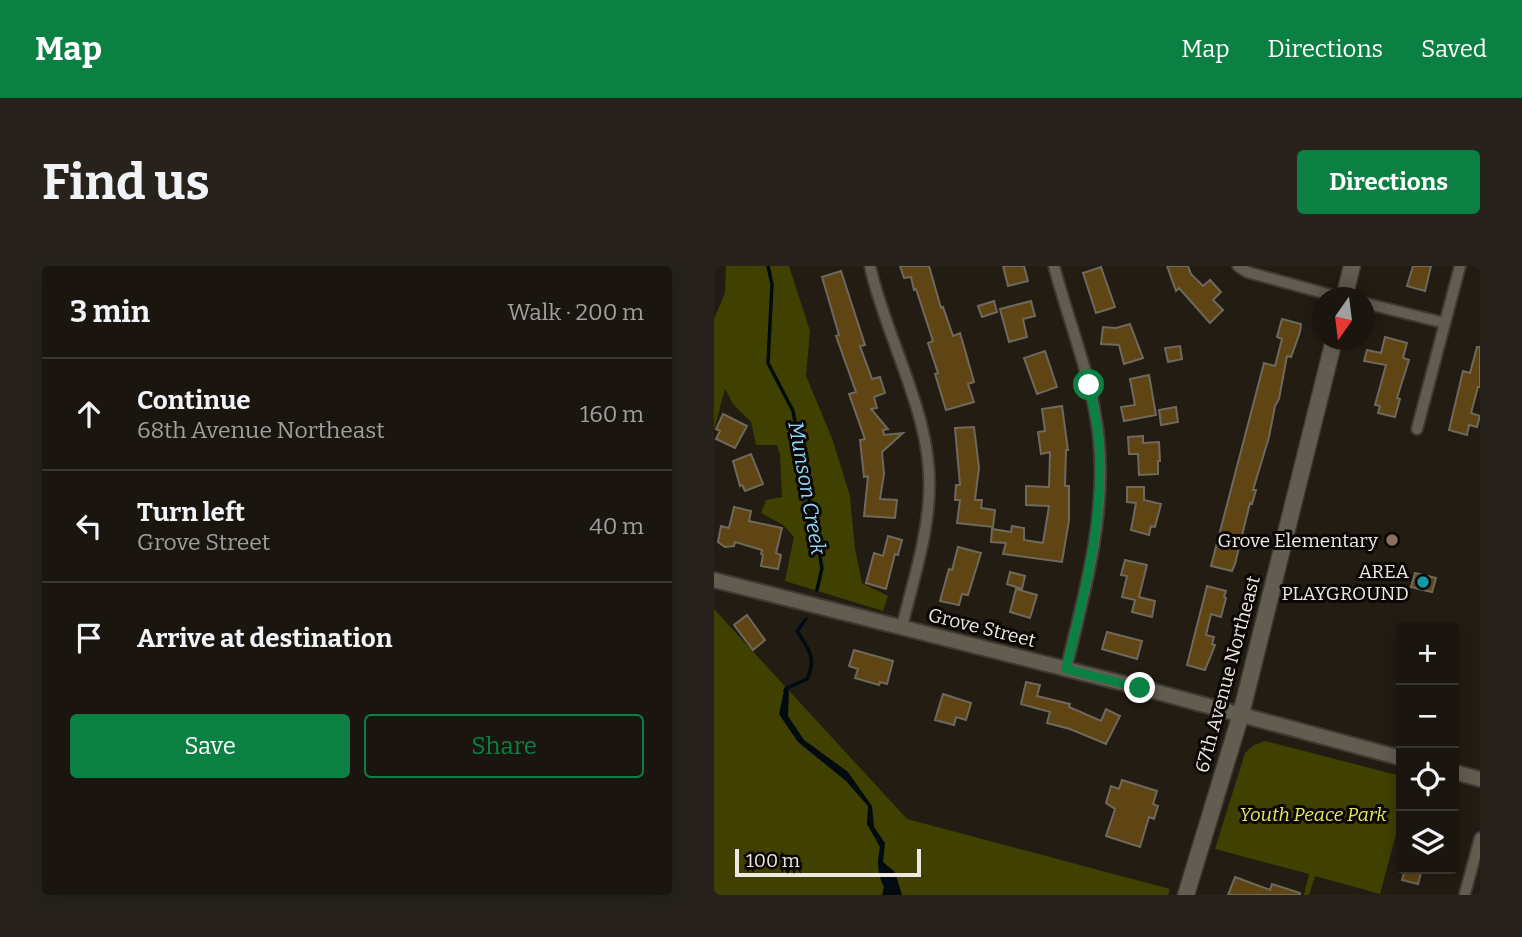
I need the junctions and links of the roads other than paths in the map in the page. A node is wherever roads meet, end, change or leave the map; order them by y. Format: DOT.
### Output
graph roads {
  1 [pos="870,266"];
  2 [pos="1054,266"];
  3 [pos="1238,266"];
  4 [pos="1352,266"];
  5 [pos="1460,266"];
  6 [pos="1346,287"];
  7 [pos="1312,290"];
  8 [pos="1375,306"];
  9 [pos="1444,323"];
  10 [pos="1332,350"];
  11 [pos="1417,429"];
  12 [pos="714,580"];
  13 [pos="902,627"];
  14 [pos="1066,669"];
  15 [pos="1241,714"];
  16 [pos="1396,757"];
  17 [pos="1459,773"];
  18 [pos="1480,779"];
  19 [pos="1480,838"];
  20 [pos="1465,893"];
  21 [pos="1186,895"];
  1 -- 13 [label="street"];
  2 -- 14 [label="street"];
  3 -- 7 [label="street"];
  4 -- 6 [label="main road"];
  5 -- 9 [label="street"];
  8 -- 9 [label="street"];
  9 -- 11 [label="street"];
  10 -- 15 [label="main road, 67th Avenue Northeast"];
  12 -- 13 [label="street, Grove Street"];
  13 -- 14 [label="street, Grove Street"];
  14 -- 15 [label="street, Grove Street"];
  15 -- 16 [label="street, Grove Street"];
  15 -- 21 [label="main road, 67th Avenue Northeast"];
  17 -- 18 [label="street"];
  19 -- 20 [label="street"];
}
